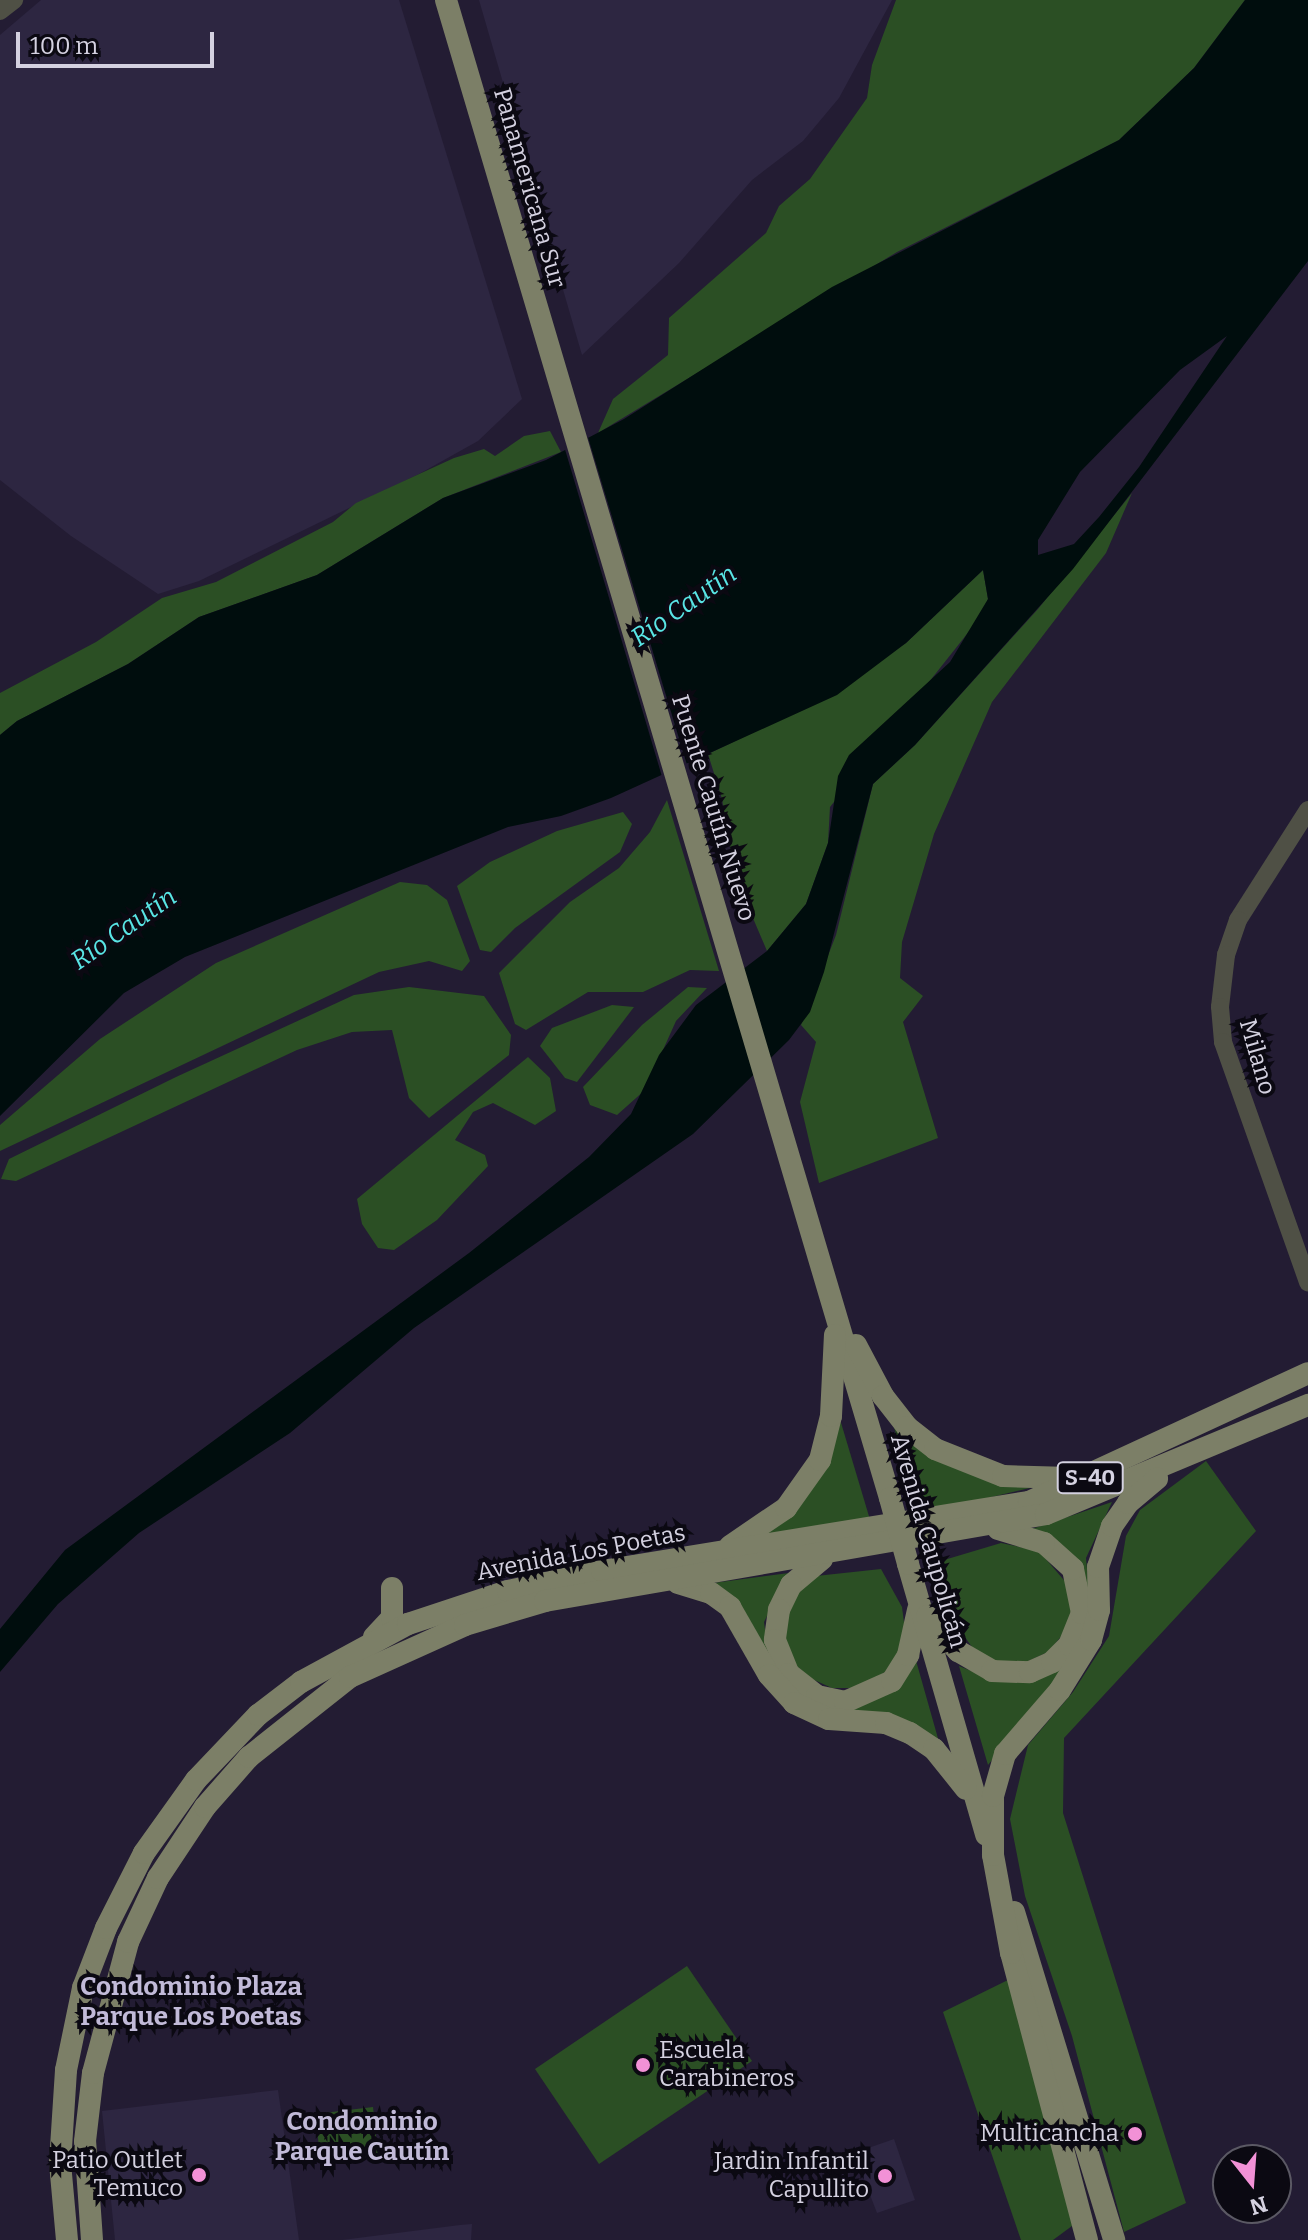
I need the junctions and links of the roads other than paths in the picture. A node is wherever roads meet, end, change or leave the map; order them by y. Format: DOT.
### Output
graph roads {
  1 [pos="14,0"];
  2 [pos="446,0"];
  3 [pos="0,11"];
  4 [pos="561,391"];
  5 [pos="1308,810"];
  6 [pos="814,1240"];
  7 [pos="1308,1282"];
  8 [pos="835,1309"];
  9 [pos="1308,1366"];
  10 [pos="1308,1376"];
  11 [pos="1274,1389"];
  12 [pos="1308,1405"];
  13 [pos="1210,1447"];
  14 [pos="1119,1464"];
  15 [pos="990,1527"];
  16 [pos="905,1544"];
  17 [pos="831,1555"];
  18 [pos="701,1556"];
  19 [pos="661,1582"];
  20 [pos="919,1605"];
  21 [pos="444,1610"];
  22 [pos="367,1643"];
  23 [pos="414,1648"];
  24 [pos="979,1812"];
  25 [pos="993,1855"];
  26 [pos="87,2122"];
  27 [pos="67,2240"];
  28 [pos="92,2240"];
  29 [pos="103,2240"];
  30 [pos="1087,2240"];
  31 [pos="1114,2240"];
  1 -- 3 [label="street"];
  2 -- 4 [label="main road, Panamericana Sur"];
  4 -- 6 [label="main road, Puente Cautín Nuevo"];
  5 -- 7 [label="street, Milano"];
  6 -- 8 [label="main road, Avenida Caupolicán"];
  8 -- 14 [label="main road"];
  8 -- 16 [label="main road, Avenida Caupolicán, bridge"];
  8 -- 18 [label="main road"];
  9 -- 11 [label="main road"];
  10 -- 11 [label="main road"];
  11 -- 14 [label="main road, S-40"];
  12 -- 13 [label="main road, S-40"];
  13 -- 15 [label="main road, S-40"];
  13 -- 25 [label="main road"];
  14 -- 16 [label="main road, S-40"];
  15 -- 16 [label="main road, S-40"];
  15 -- 20 [label="main road"];
  16 -- 17 [label="main road, Avenida Los Poetas"];
  16 -- 18 [label="main road, Avenida Los Poetas"];
  16 -- 20 [label="main road, Avenida Caupolicán"];
  17 -- 19 [label="main road, Avenida Los Poetas"];
  17 -- 20 [label="main road"];
  18 -- 21 [label="main road, Avenida Los Poetas"];
  19 -- 23 [label="main road, Avenida Los Poetas"];
  19 -- 24 [label="main road"];
  20 -- 24 [label="main road, Avenida Caupolicán"];
  21 -- 22 [label="main road, Avenida Los Poetas"];
  21 -- 22 [label="main road"];
  21 -- 23 [label="main road"];
  22 -- 23 [label="main road"];
  22 -- 27 [label="main road, Avenida Los Poetas"];
  23 -- 26 [label="main road, Avenida Los Poetas"];
  24 -- 25 [label="main road, Avenida Caupolicán"];
  25 -- 30 [label="main road, Avenida Caupolicán"];
  25 -- 31 [label="main road, Avenida Caupolicán"];
  26 -- 28 [label="main road, Avenida Los Poetas"];
  26 -- 29 [label="main road"];
}
